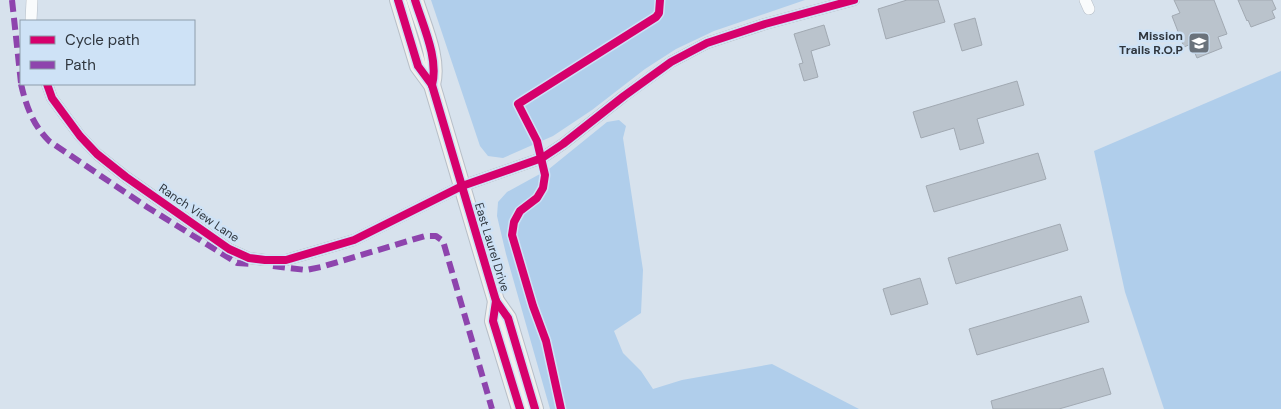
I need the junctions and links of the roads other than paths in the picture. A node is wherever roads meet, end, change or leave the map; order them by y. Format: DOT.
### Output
graph roads {
  1 [pos="32,0"];
  2 [pos="398,0"];
  3 [pos="415,0"];
  4 [pos="854,0"];
  5 [pos="32,20"];
  6 [pos="47,85"];
  7 [pos="432,86"];
  8 [pos="462,186"];
  9 [pos="496,301"];
  10 [pos="520,409"];
  11 [pos="535,409"];
  1 -- 5 [label="street"];
  2 -- 7 [label="main road, East Laurel Drive"];
  3 -- 7 [label="main road, East Laurel Drive"];
  4 -- 8 [label="street, Ranch View Lane"];
  6 -- 8 [label="street, Ranch View Lane"];
  7 -- 8 [label="main road, East Laurel Drive"];
  8 -- 9 [label="main road, East Laurel Drive"];
  9 -- 10 [label="main road, East Laurel Drive"];
  9 -- 11 [label="main road, East Laurel Drive"];
}
